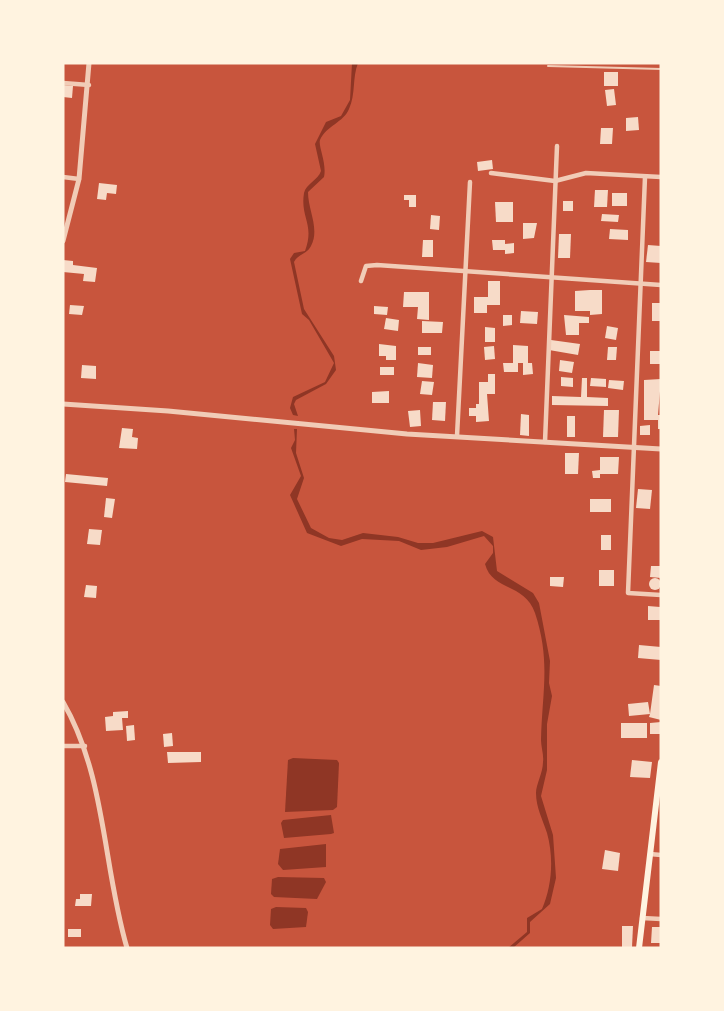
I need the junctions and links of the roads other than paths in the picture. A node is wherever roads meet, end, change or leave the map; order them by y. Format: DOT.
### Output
graph roads {
  1 [pos="88,63"];
  2 [pos="548,66"];
  3 [pos="661,69"];
  4 [pos="63,83"];
  5 [pos="88,85"];
  6 [pos="557,146"];
  7 [pos="491,173"];
  8 [pos="63,177"];
  9 [pos="645,177"];
  10 [pos="661,177"];
  11 [pos="79,179"];
  12 [pos="555,181"];
  13 [pos="470,182"];
  14 [pos="63,241"];
  15 [pos="466,270"];
  16 [pos="551,276"];
  17 [pos="361,281"];
  18 [pos="642,284"];
  19 [pos="661,285"];
  20 [pos="63,404"];
  21 [pos="457,436"];
  22 [pos="545,442"];
  23 [pos="635,448"];
  24 [pos="661,449"];
  25 [pos="661,595"];
  26 [pos="63,702"];
  27 [pos="63,746"];
  28 [pos="85,746"];
  29 [pos="661,762"];
  30 [pos="650,854"];
  31 [pos="661,855"];
  32 [pos="642,918"];
  33 [pos="661,919"];
  34 [pos="127,948"];
  35 [pos="639,948"];
  1 -- 5 [label="street"];
  2 -- 3 [label="lane"];
  4 -- 5 [label="street"];
  5 -- 11 [label="street"];
  6 -- 12 [label="street"];
  7 -- 12 [label="street"];
  8 -- 11 [label="street"];
  9 -- 10 [label="street"];
  9 -- 12 [label="street"];
  9 -- 18 [label="street"];
  11 -- 14 [label="street"];
  12 -- 16 [label="street"];
  13 -- 15 [label="street"];
  15 -- 16 [label="street"];
  15 -- 17 [label="street"];
  15 -- 21 [label="street"];
  16 -- 18 [label="street"];
  16 -- 22 [label="street"];
  18 -- 19 [label="street"];
  18 -- 23 [label="street"];
  20 -- 21 [label="street"];
  21 -- 22 [label="street"];
  22 -- 23 [label="street"];
  23 -- 24 [label="street"];
  23 -- 25 [label="street"];
  26 -- 28 [label="street"];
  27 -- 28 [label="street"];
  28 -- 34 [label="street"];
  29 -- 30 [label="main road"];
  30 -- 31 [label="street"];
  30 -- 32 [label="main road"];
  32 -- 33 [label="street"];
  32 -- 35 [label="main road"];
}
